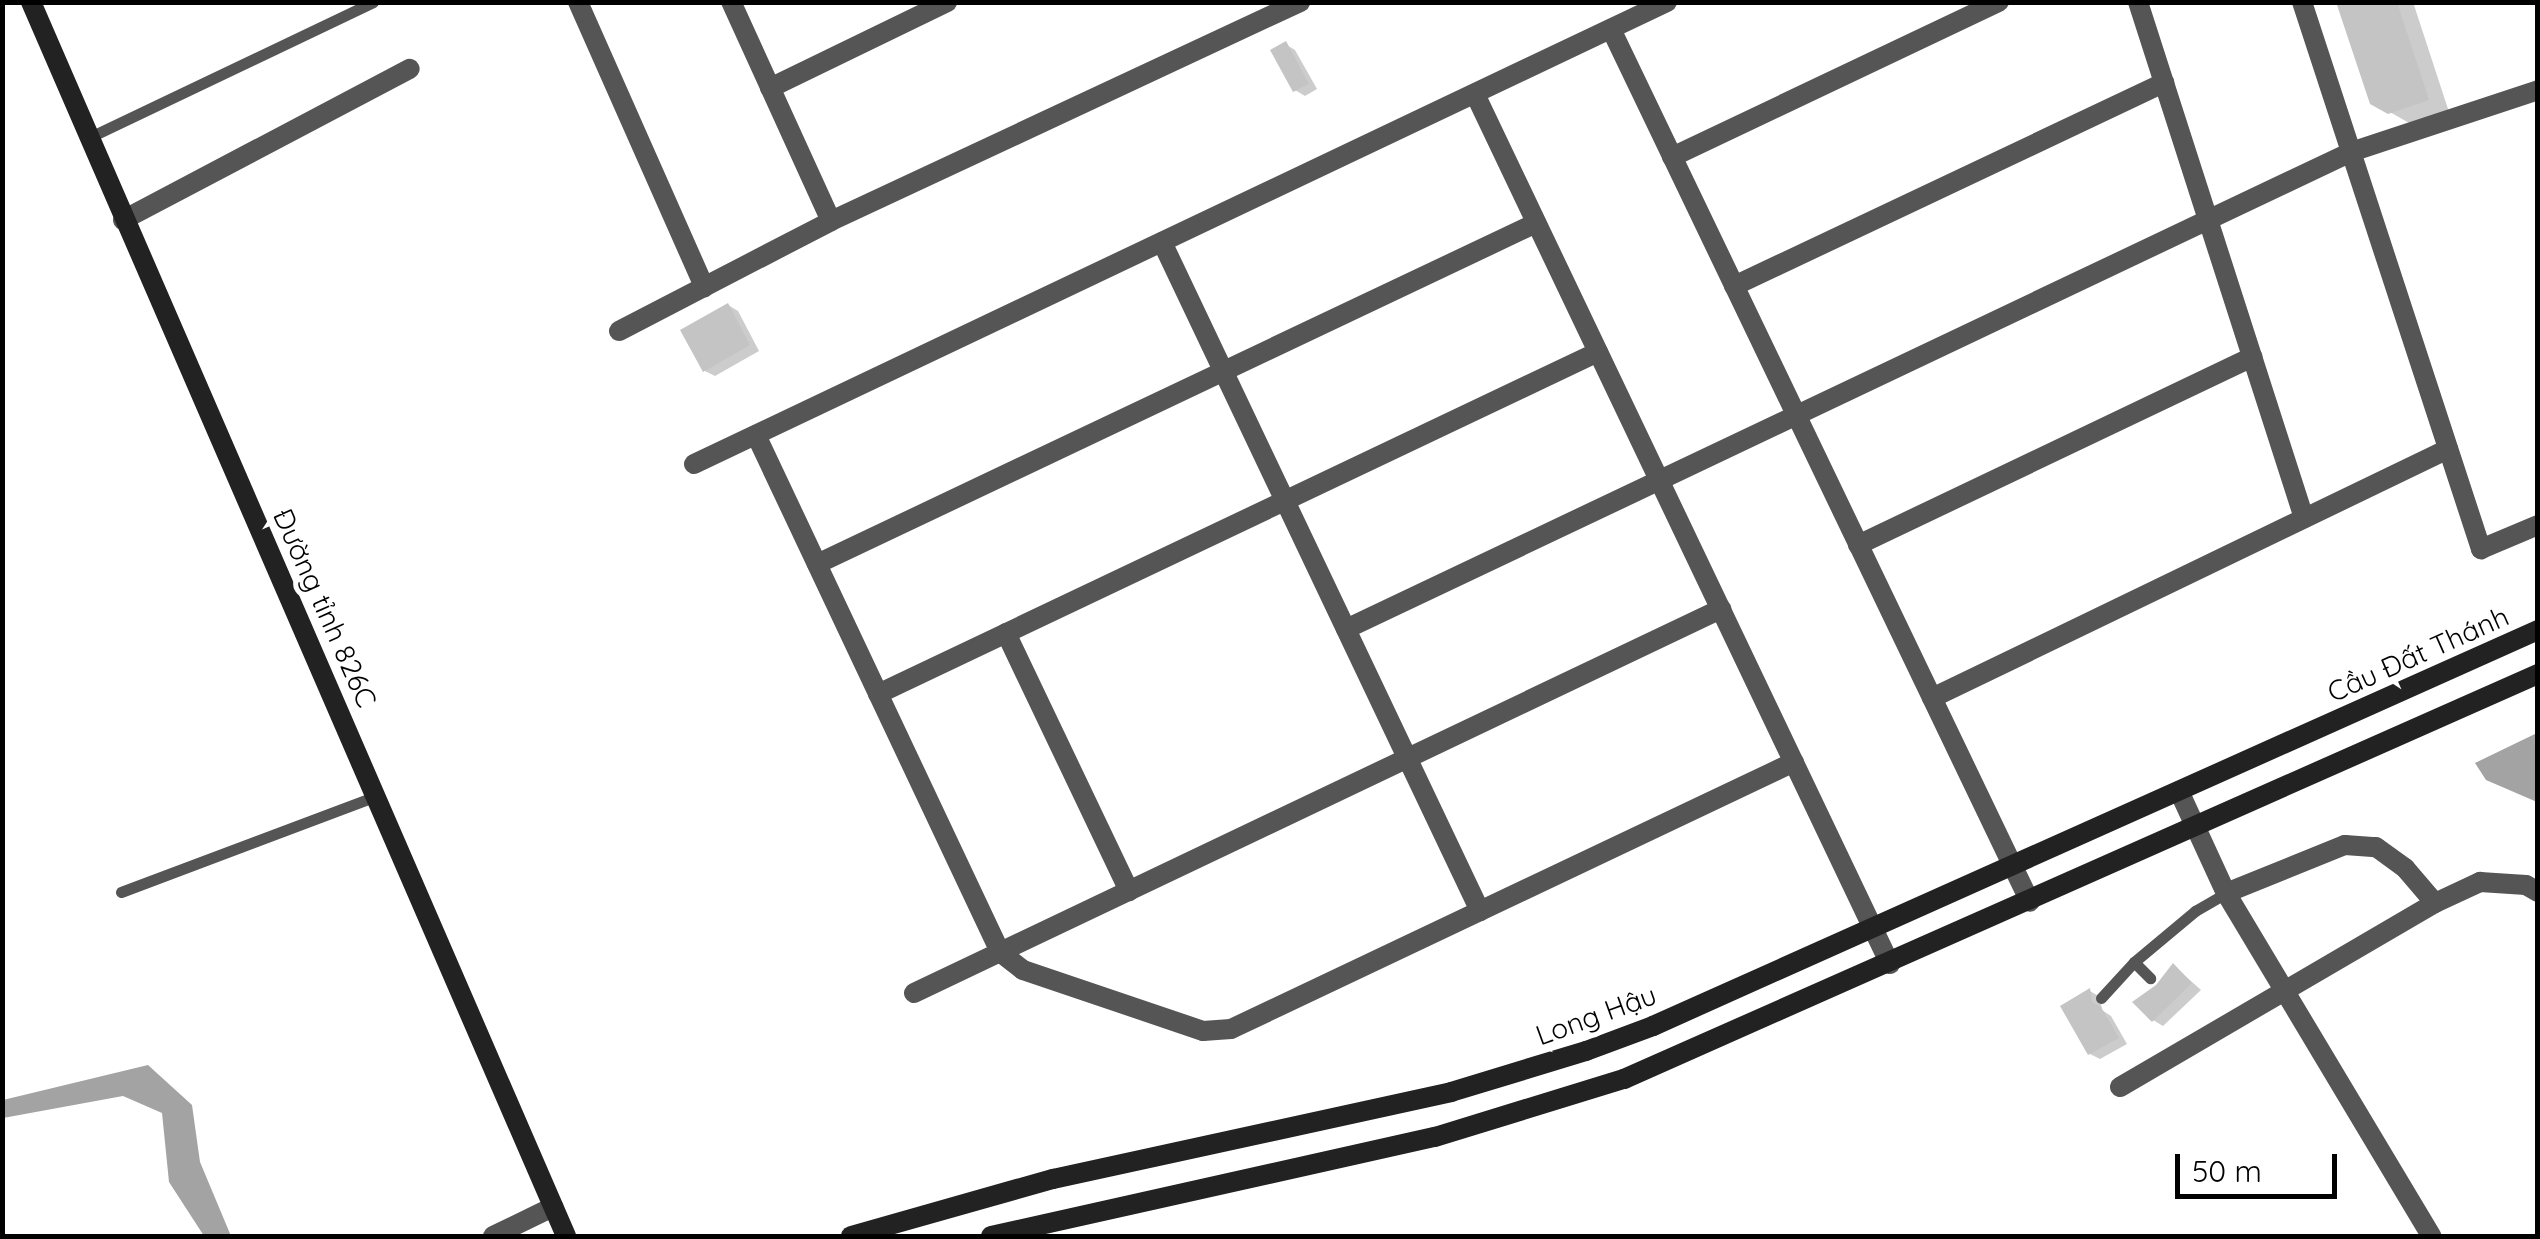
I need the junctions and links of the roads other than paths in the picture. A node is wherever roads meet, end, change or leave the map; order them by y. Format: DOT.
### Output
graph roads {
  1 [pos="374,2"];
  2 [pos="578,2"];
  3 [pos="731,2"];
  4 [pos="948,2"];
  5 [pos="1300,2"];
  6 [pos="1667,2"];
  7 [pos="1999,2"];
  8 [pos="2138,2"];
  9 [pos="2302,2"];
  10 [pos="39,5"];
  11 [pos="1611,29"];
  12 [pos="410,69"];
  13 [pos="2164,83"];
  14 [pos="770,88"];
  15 [pos="2538,90"];
  16 [pos="1475,94"];
  17 [pos="88,138"];
  18 [pos="2351,152"];
  19 [pos="1672,157"];
  20 [pos="124,220"];
  21 [pos="831,220"];
  22 [pos="2208,220"];
  23 [pos="1536,222"];
  24 [pos="1162,242"];
  25 [pos="704,286"];
  26 [pos="1734,286"];
  27 [pos="619,331"];
  28 [pos="1598,352"];
  29 [pos="2252,357"];
  30 [pos="1223,371"];
  31 [pos="1796,416"];
  32 [pos="756,435"];
  33 [pos="2448,448"];
  34 [pos="694,464"];
  35 [pos="1659,480"];
  36 [pos="1285,501"];
  37 [pos="2304,518"];
  38 [pos="2538,526"];
  39 [pos="1858,545"];
  40 [pos="817,564"];
  41 [pos="1721,609"];
  42 [pos="1346,629"];
  43 [pos="2538,630"];
  44 [pos="1006,633"];
  45 [pos="2538,674"];
  46 [pos="878,694"];
  47 [pos="1932,698"];
  48 [pos="2320,728"];
  49 [pos="1408,758"];
  50 [pos="1794,762"];
  51 [pos="2179,792"];
  52 [pos="377,796"];
  53 [pos="2196,828"];
  54 [pos="2012,866"];
  55 [pos="1129,891"];
  56 [pos="121,892"];
  57 [pos="2226,892"];
  58 [pos="2538,892"];
  59 [pos="2030,902"];
  60 [pos="2434,903"];
  61 [pos="1480,911"];
  62 [pos="1873,928"];
  63 [pos="1000,952"];
  64 [pos="2134,962"];
  65 [pos="1890,964"];
  66 [pos="2150,978"];
  67 [pos="2286,992"];
  68 [pos="914,993"];
  69 [pos="2101,998"];
  70 [pos="2120,1087"];
  71 [pos="553,1207"];
  72 [pos="493,1236"];
  73 [pos="566,1236"];
  74 [pos="851,1236"];
  75 [pos="991,1236"];
  76 [pos="2431,1236"];
  1 -- 17 [label="lane"];
  2 -- 25 [label="street"];
  3 -- 14 [label="street"];
  4 -- 14 [label="street"];
  5 -- 21 [label="street"];
  6 -- 11 [label="street"];
  7 -- 19 [label="street"];
  8 -- 13 [label="street"];
  9 -- 18 [label="street"];
  10 -- 17 [label="main road, Đường tỉnh 826C"];
  11 -- 16 [label="street"];
  11 -- 19 [label="street"];
  12 -- 20 [label="street"];
  13 -- 22 [label="street"];
  13 -- 26 [label="street"];
  14 -- 21 [label="street"];
  15 -- 18 [label="street"];
  16 -- 23 [label="street"];
  16 -- 24 [label="street"];
  17 -- 20 [label="main road, Đường tỉnh 826C"];
  18 -- 22 [label="street"];
  18 -- 33 [label="street"];
  19 -- 26 [label="street"];
  20 -- 52 [label="main road, Đường tỉnh 826C"];
  21 -- 25 [label="street"];
  22 -- 29 [label="street"];
  22 -- 31 [label="street"];
  23 -- 28 [label="street"];
  23 -- 30 [label="street"];
  24 -- 30 [label="street"];
  24 -- 32 [label="street"];
  25 -- 27 [label="street"];
  26 -- 31 [label="street"];
  28 -- 35 [label="street"];
  28 -- 36 [label="street"];
  29 -- 37 [label="street"];
  29 -- 39 [label="street"];
  30 -- 36 [label="street"];
  30 -- 40 [label="street"];
  31 -- 35 [label="street"];
  31 -- 39 [label="street"];
  32 -- 34 [label="street"];
  32 -- 40 [label="street"];
  33 -- 37 [label="street"];
  33 -- 38 [label="street"];
  35 -- 41 [label="street"];
  35 -- 42 [label="street"];
  36 -- 42 [label="street"];
  36 -- 44 [label="street"];
  37 -- 47 [label="street"];
  39 -- 47 [label="street"];
  40 -- 46 [label="street"];
  41 -- 49 [label="street"];
  41 -- 50 [label="street"];
  42 -- 49 [label="street"];
  43 -- 48 [label="main road, Cầu Đất Thánh"];
  44 -- 46 [label="street"];
  44 -- 55 [label="street"];
  45 -- 53 [label="main road"];
  46 -- 63 [label="street"];
  47 -- 54 [label="street"];
  48 -- 51 [label="main road, Long Hậu"];
  49 -- 55 [label="street"];
  49 -- 61 [label="street"];
  50 -- 61 [label="street"];
  50 -- 62 [label="street"];
  51 -- 53 [label="street"];
  51 -- 54 [label="main road, Long Hậu"];
  52 -- 56 [label="lane"];
  52 -- 71 [label="main road, Đường tỉnh 826C"];
  53 -- 57 [label="street"];
  53 -- 59 [label="main road"];
  54 -- 59 [label="street"];
  54 -- 62 [label="main road, Long Hậu"];
  55 -- 63 [label="street"];
  57 -- 60 [label="street"];
  57 -- 64 [label="lane"];
  57 -- 67 [label="street"];
  58 -- 60 [label="street"];
  59 -- 65 [label="main road"];
  60 -- 67 [label="street"];
  61 -- 63 [label="street"];
  62 -- 65 [label="street"];
  62 -- 74 [label="main road, Long Hậu"];
  63 -- 68 [label="street"];
  64 -- 66 [label="lane"];
  64 -- 69 [label="lane"];
  65 -- 75 [label="main road"];
  67 -- 70 [label="street"];
  67 -- 76 [label="street"];
  71 -- 72 [label="street"];
  71 -- 73 [label="main road, Đường tỉnh 826C"];
}
